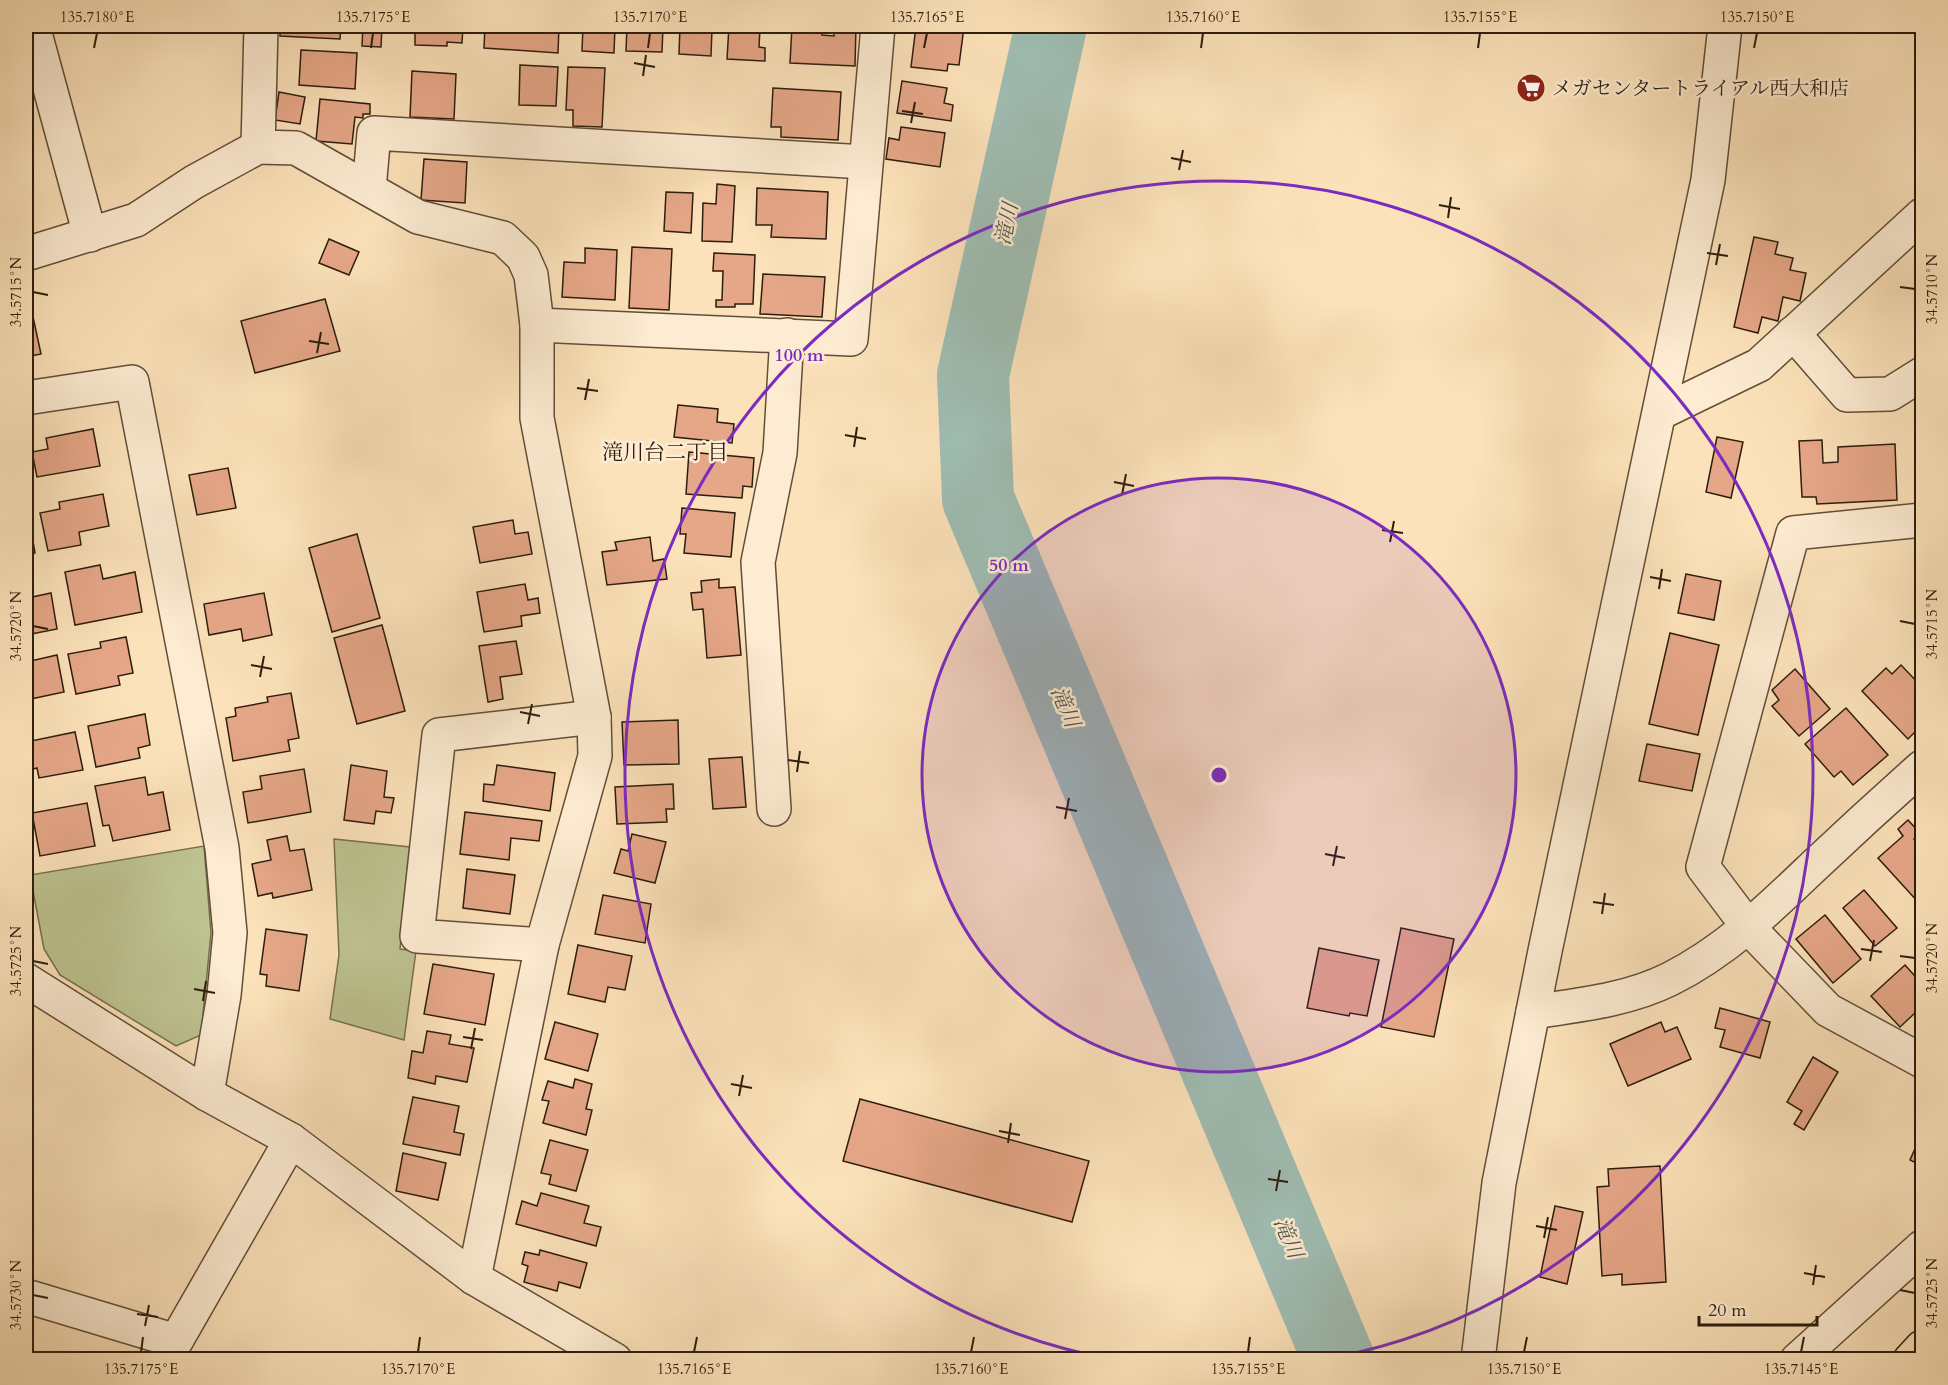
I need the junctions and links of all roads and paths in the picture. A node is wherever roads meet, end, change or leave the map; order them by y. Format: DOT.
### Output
graph roads {
  1 [pos="33,26"];
  2 [pos="261,26"];
  3 [pos="878,26"];
  4 [pos="1725,26"];
  5 [pos="258,147"];
  6 [pos="865,162"];
  7 [pos="369,189"];
  8 [pos="1923,215"];
  9 [pos="90,235"];
  10 [pos="26,254"];
  11 [pos="537,325"];
  12 [pos="1792,333"];
  13 [pos="787,335"];
  14 [pos="1923,374"];
  15 [pos="26,398"];
  16 [pos="1660,413"];
  17 [pos="1923,520"];
  18 [pos="594,717"];
  19 [pos="1923,767"];
  20 [pos="774,809"];
  21 [pos="1749,928"];
  22 [pos="542,945"];
  23 [pos="26,980"];
  24 [pos="1533,1012"];
  25 [pos="1923,1060"];
  26 [pos="207,1094"];
  27 [pos="291,1140"];
  28 [pos="1923,1247"];
  29 [pos="474,1278"];
  30 [pos="26,1296"];
  31 [pos="1923,1347"];
  32 [pos="615,1359"];
  33 [pos="1478,1359"];
  34 [pos="1797,1359"];
  35 [pos="1910,1359"];
  1 -- 9 [label="street"];
  2 -- 5 [label="street"];
  3 -- 6 [label="street"];
  4 -- 16 [label="street"];
  5 -- 7 [label="street"];
  5 -- 9 [label="street"];
  6 -- 7 [label="street"];
  6 -- 13 [label="street"];
  7 -- 11 [label="street"];
  8 -- 12 [label="street"];
  9 -- 10 [label="street"];
  11 -- 13 [label="street"];
  11 -- 18 [label="street"];
  12 -- 14 [label="street"];
  12 -- 16 [label="street"];
  13 -- 20 [label="street"];
  15 -- 26 [label="street"];
  16 -- 24 [label="street"];
  17 -- 21 [label="street"];
  18 -- 22 [label="street"];
  18 -- 22 [label="street"];
  19 -- 21 [label="street"];
  21 -- 24 [label="street"];
  21 -- 25 [label="street"];
  22 -- 29 [label="street"];
  23 -- 26 [label="street"];
  24 -- 33 [label="street"];
  26 -- 27 [label="street"];
  27 -- 29 [label="street"];
  27 -- 30 [label="street"];
  28 -- 34 [label="street"];
  29 -- 32 [label="street"];
  31 -- 35 [label="highway"];
}
